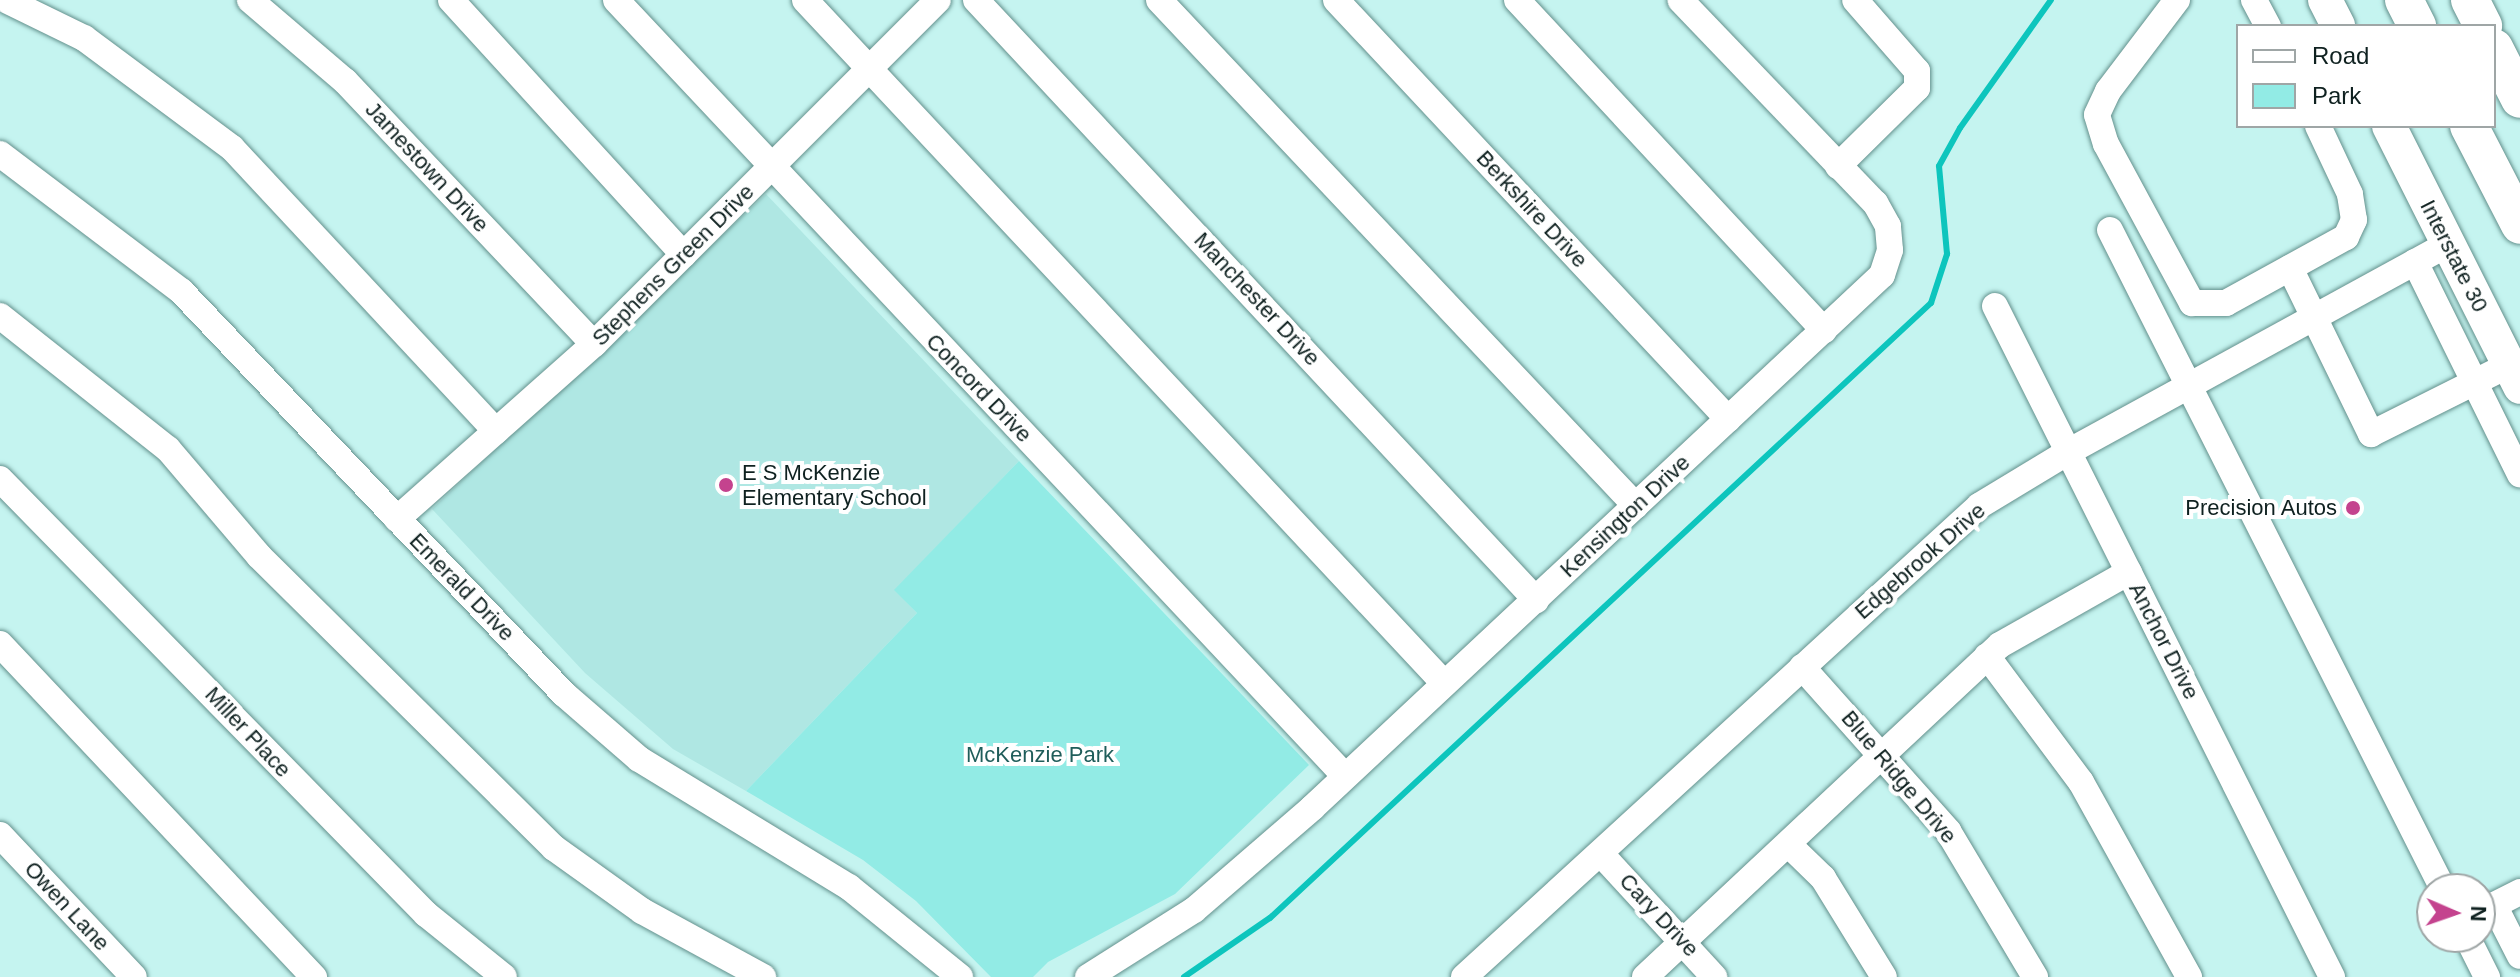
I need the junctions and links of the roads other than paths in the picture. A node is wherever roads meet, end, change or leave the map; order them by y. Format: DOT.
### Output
graph roads {
  1 [pos="9,0"];
  2 [pos="250,0"];
  3 [pos="451,0"];
  4 [pos="616,0"];
  5 [pos="805,0"];
  6 [pos="938,0"];
  7 [pos="976,0"];
  8 [pos="1159,0"];
  9 [pos="1336,0"];
  10 [pos="1517,0"];
  11 [pos="1680,0"];
  12 [pos="1855,0"];
  13 [pos="2177,0"];
  14 [pos="2254,0"];
  15 [pos="2325,0"];
  16 [pos="2404,0"];
  17 [pos="2470,0"];
  18 [pos="0,18"];
  19 [pos="2267,24"];
  20 [pos="2337,24"];
  21 [pos="2416,24"];
  22 [pos="2482,24"];
  23 [pos="2496,52"];
  24 [pos="869,69"];
  25 [pos="2520,99"];
  26 [pos="2319,128"];
  27 [pos="2390,128"];
  28 [pos="2470,128"];
  29 [pos="0,154"];
  30 [pos="1838,166"];
  31 [pos="772,168"];
  32 [pos="2520,225"];
  33 [pos="2110,230"];
  34 [pos="2448,244"];
  35 [pos="684,255"];
  36 [pos="2415,262"];
  37 [pos="2290,268"];
  38 [pos="1995,306"];
  39 [pos="0,316"];
  40 [pos="2312,318"];
  41 [pos="1824,330"];
  42 [pos="594,344"];
  43 [pos="2514,376"];
  44 [pos="2474,381"];
  45 [pos="2189,384"];
  46 [pos="1728,419"];
  47 [pos="496,431"];
  48 [pos="2068,452"];
  49 [pos="2519,470"];
  50 [pos="0,479"];
  51 [pos="1636,506"];
  52 [pos="397,519"];
  53 [pos="2129,572"];
  54 [pos="1536,600"];
  55 [pos="0,644"];
  56 [pos="1987,656"];
  57 [pos="1802,667"];
  58 [pos="1444,683"];
  59 [pos="1884,754"];
  60 [pos="1343,774"];
  61 [pos="0,835"];
  62 [pos="1788,844"];
  63 [pos="1602,855"];
  64 [pos="2435,873"];
  65 [pos="2520,892"];
  66 [pos="1686,940"];
  67 [pos="2475,953"];
  68 [pos="2520,956"];
  69 [pos="134,977"];
  70 [pos="314,977"];
  71 [pos="504,977"];
  72 [pos="763,977"];
  73 [pos="960,977"];
  74 [pos="1088,977"];
  75 [pos="1464,977"];
  76 [pos="1645,977"];
  77 [pos="1714,977"];
  78 [pos="1884,977"];
  79 [pos="2035,977"];
  80 [pos="2189,977"];
  81 [pos="2332,977"];
  82 [pos="2487,977"];
  1 -- 18 [label="street"];
  1 -- 47 [label="street"];
  2 -- 42 [label="street, Jamestown Drive"];
  3 -- 35 [label="street"];
  4 -- 31 [label="street, Concord Drive"];
  5 -- 24 [label="street"];
  6 -- 24 [label="street, Stephens Green Drive"];
  7 -- 54 [label="street, Manchester Drive"];
  8 -- 51 [label="street"];
  9 -- 46 [label="street, Berkshire Drive"];
  10 -- 41 [label="street"];
  11 -- 30 [label="street, Kensington Drive"];
  12 -- 30 [label="street"];
  13 -- 37 [label="street"];
  14 -- 19 [label="street"];
  15 -- 20 [label="main road"];
  16 -- 21 [label="highway"];
  17 -- 22 [label="highway"];
  23 -- 25 [label="highway"];
  24 -- 31 [label="street, Stephens Green Drive"];
  24 -- 58 [label="street"];
  26 -- 37 [label="street"];
  27 -- 34 [label="main road, Interstate 30"];
  28 -- 32 [label="highway"];
  29 -- 52 [label="street, Emerald Drive"];
  30 -- 41 [label="street, Kensington Drive"];
  31 -- 35 [label="street, Stephens Green Drive"];
  31 -- 60 [label="street, Concord Drive"];
  33 -- 45 [label="street"];
  34 -- 36 [label="street, Edgebrook Drive"];
  34 -- 43 [label="main road, Interstate 30"];
  35 -- 42 [label="street, Stephens Green Drive"];
  36 -- 40 [label="street, Edgebrook Drive"];
  36 -- 44 [label="street"];
  37 -- 40 [label="street"];
  38 -- 48 [label="street, Anchor Drive"];
  39 -- 72 [label="street"];
  40 -- 44 [label="street"];
  40 -- 45 [label="street, Edgebrook Drive"];
  41 -- 46 [label="street, Kensington Drive"];
  42 -- 47 [label="street, Stephens Green Drive"];
  43 -- 44 [label="street"];
  44 -- 49 [label="street"];
  45 -- 48 [label="street, Edgebrook Drive"];
  45 -- 64 [label="street"];
  46 -- 51 [label="street, Kensington Drive"];
  47 -- 52 [label="street, Stephens Green Drive"];
  48 -- 53 [label="street, Anchor Drive"];
  48 -- 57 [label="street, Edgebrook Drive"];
  50 -- 71 [label="street, Miller Place"];
  51 -- 54 [label="street, Kensington Drive"];
  52 -- 73 [label="street, Emerald Drive"];
  53 -- 56 [label="street"];
  53 -- 81 [label="street, Anchor Drive"];
  54 -- 58 [label="street, Kensington Drive"];
  55 -- 70 [label="street"];
  56 -- 59 [label="street"];
  56 -- 80 [label="street"];
  57 -- 59 [label="street, Blue Ridge Drive"];
  57 -- 63 [label="street, Edgebrook Drive"];
  58 -- 60 [label="street, Kensington Drive"];
  59 -- 62 [label="street"];
  59 -- 79 [label="street, Blue Ridge Drive"];
  60 -- 74 [label="street, Kensington Drive"];
  61 -- 69 [label="street, Owen Lane"];
  62 -- 66 [label="street"];
  62 -- 78 [label="street"];
  63 -- 66 [label="street, Cary Drive"];
  63 -- 75 [label="street, Edgebrook Drive"];
  65 -- 68 [label="street"];
  66 -- 76 [label="street"];
  66 -- 77 [label="street, Cary Drive"];
  67 -- 82 [label="street"];
}
